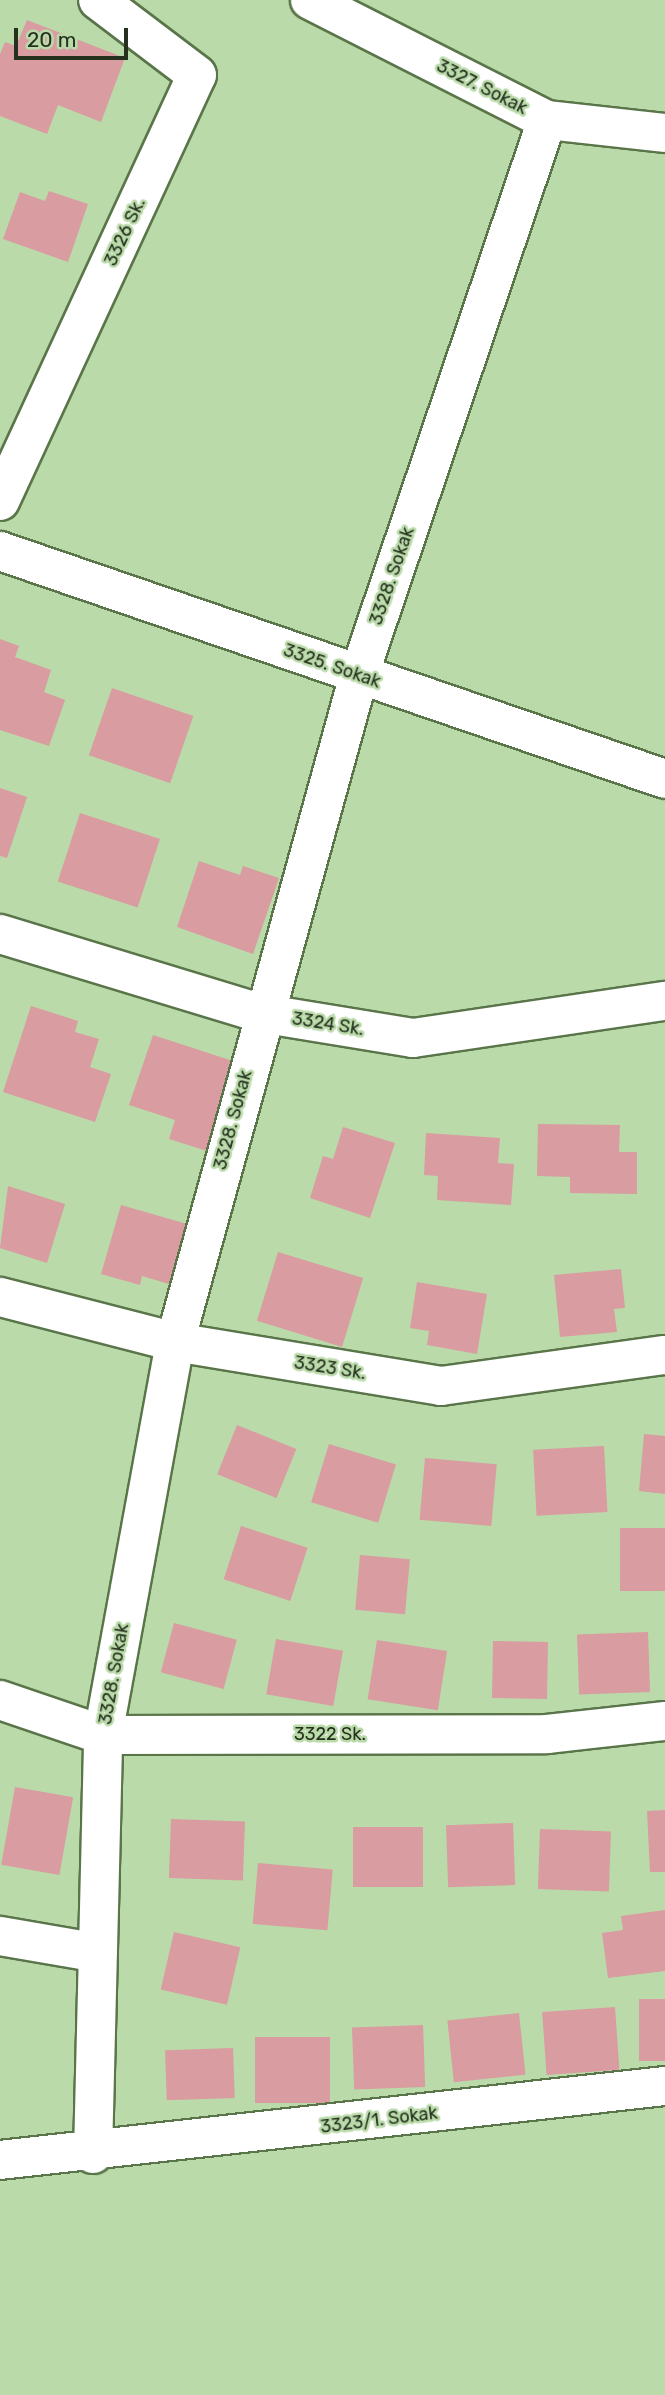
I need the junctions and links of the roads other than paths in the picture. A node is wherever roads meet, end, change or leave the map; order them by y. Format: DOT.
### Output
graph roads {
  1 [pos="98,0"];
  2 [pos="310,0"];
  3 [pos="547,120"];
  4 [pos="665,133"];
  5 [pos="0,500"];
  6 [pos="0,551"];
  7 [pos="359,675"];
  8 [pos="665,779"];
  9 [pos="0,934"];
  10 [pos="665,1001"];
  11 [pos="260,1013"];
  12 [pos="0,1297"];
  13 [pos="174,1342"];
  14 [pos="665,1355"];
  15 [pos="0,1700"];
  16 [pos="665,1721"];
  17 [pos="103,1735"];
  18 [pos="0,1936"];
  19 [pos="99,1953"];
  20 [pos="665,2086"];
  21 [pos="93,2154"];
  22 [pos="0,2160"];
  1 -- 5 [label="street, 3326 Sk."];
  2 -- 3 [label="street, 3327. Sokak"];
  3 -- 4 [label="street, 3327. Sokak"];
  3 -- 7 [label="street, 3328. Sokak"];
  6 -- 7 [label="street, 3325. Sokak"];
  7 -- 8 [label="street, 3325. Sokak"];
  7 -- 11 [label="street, 3328. Sokak"];
  9 -- 11 [label="street, 3324 Sk."];
  10 -- 11 [label="street, 3324 Sk."];
  11 -- 13 [label="street, 3328. Sokak"];
  12 -- 13 [label="street, 3323 Sk."];
  13 -- 14 [label="street, 3323 Sk."];
  13 -- 17 [label="street, 3328. Sokak"];
  15 -- 17 [label="street, 3322 Sk."];
  16 -- 17 [label="street, 3322 Sk."];
  17 -- 19 [label="street, 3328. Sokak"];
  18 -- 19 [label="street"];
  19 -- 21 [label="street, 3328. Sokak"];
  20 -- 21 [label="street, 3323/1. Sokak"];
  21 -- 22 [label="street, 3323/1. Sokak"];
}
